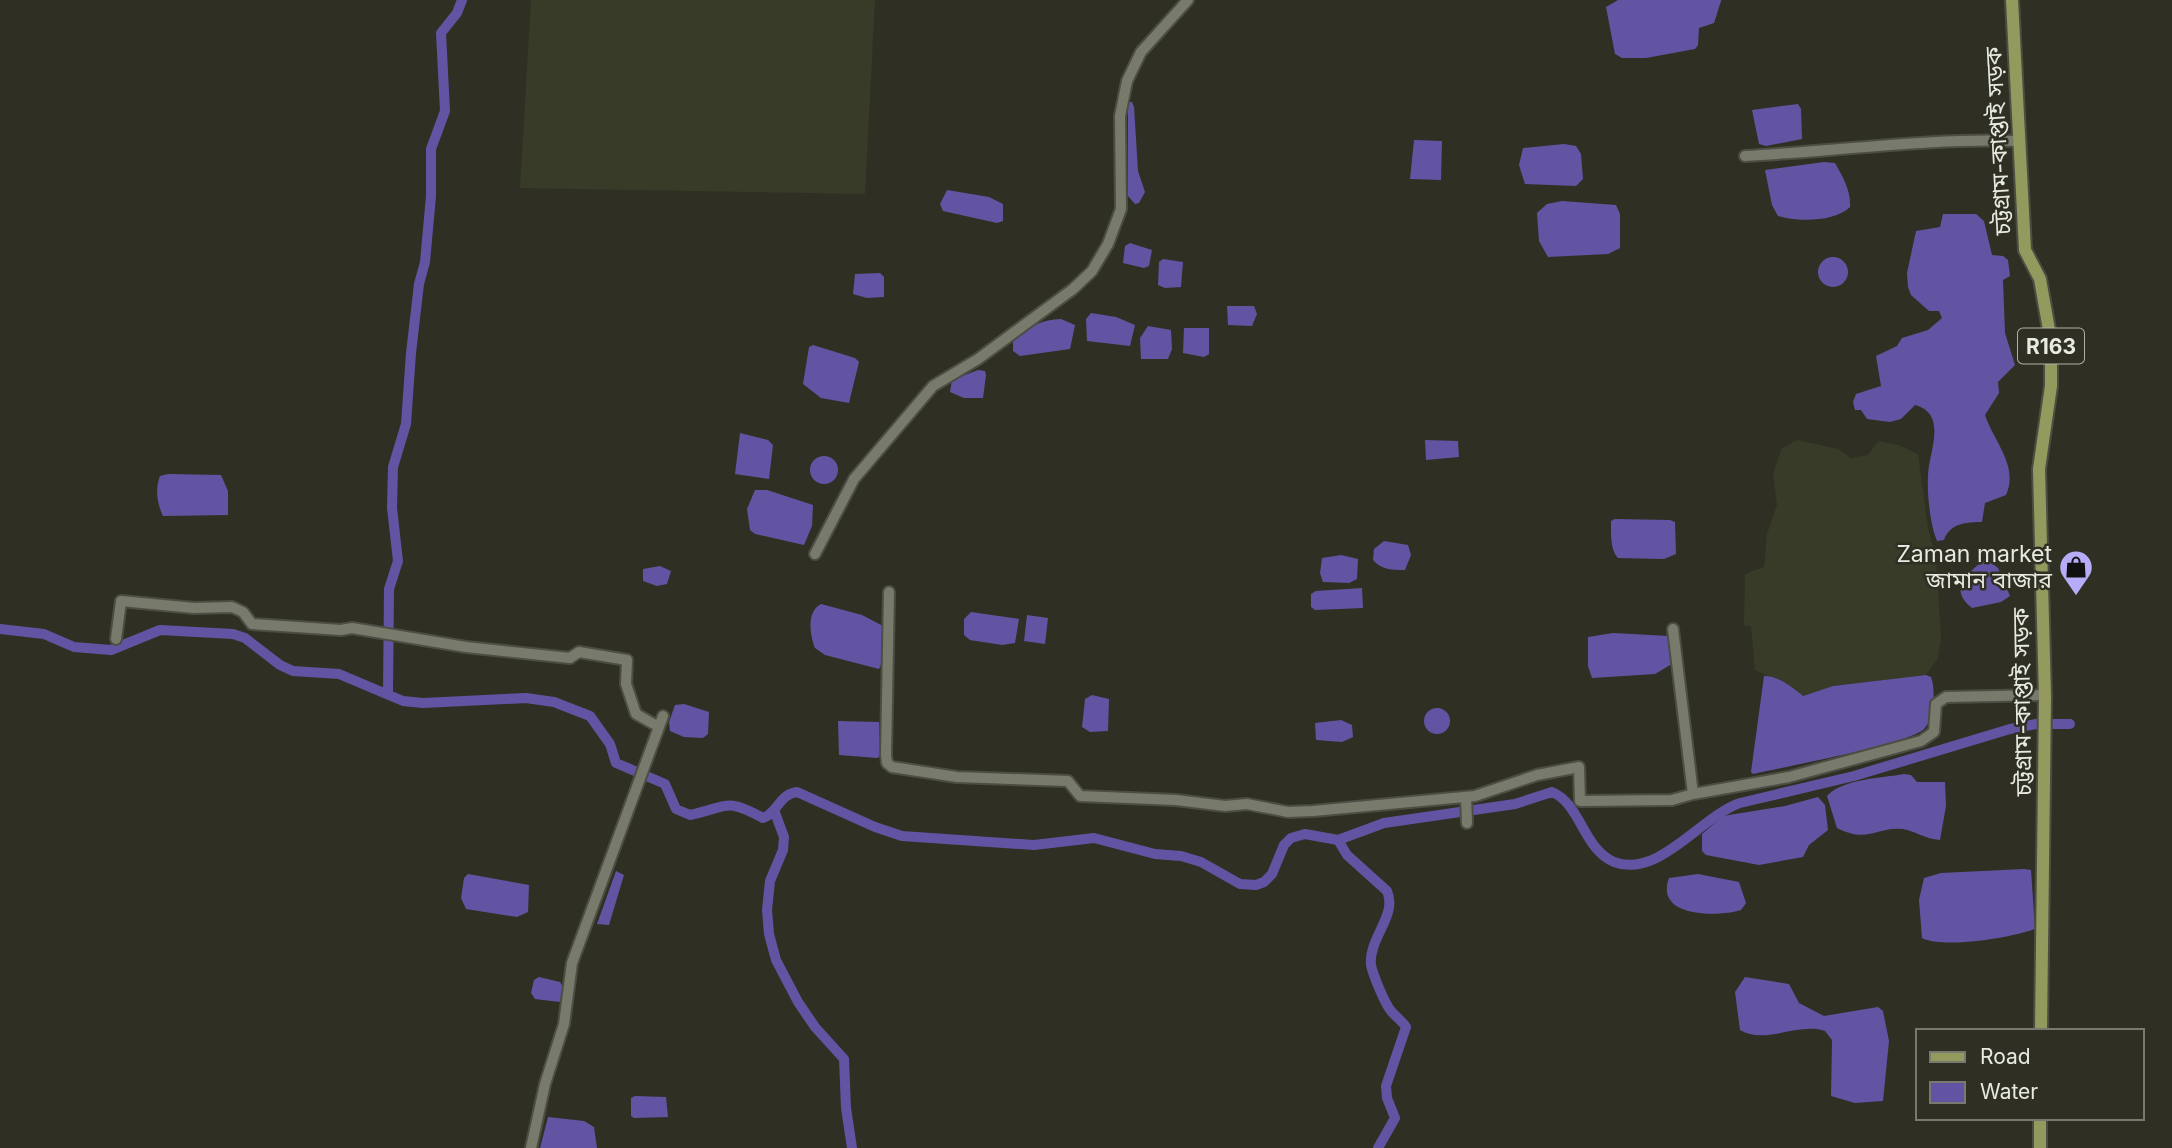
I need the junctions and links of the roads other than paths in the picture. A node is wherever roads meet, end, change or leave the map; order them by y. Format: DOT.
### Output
graph roads {
  1 [pos="1188,0"];
  2 [pos="2012,0"];
  3 [pos="2019,141"];
  4 [pos="1745,156"];
  5 [pos="815,554"];
  6 [pos="889,592"];
  7 [pos="1673,629"];
  8 [pos="116,639"];
  9 [pos="2045,696"];
  10 [pos="663,716"];
  11 [pos="659,727"];
  12 [pos="1693,794"];
  13 [pos="1465,797"];
  14 [pos="1467,823"];
  15 [pos="2041,1029"];
  16 [pos="2040,1120"];
  17 [pos="531,1148"];
  18 [pos="2040,1148"];
  1 -- 5 [label="street"];
  2 -- 3 [label="main road, চট্টগ্রাম-কাপ্তাই সড়ক / R163"];
  3 -- 4 [label="street"];
  3 -- 9 [label="main road, চট্টগ্রাম-কাপ্তাই সড়ক / R163"];
  6 -- 13 [label="street"];
  7 -- 12 [label="street"];
  8 -- 11 [label="street"];
  9 -- 12 [label="street"];
  9 -- 15 [label="main road, চট্টগ্রাম-কাপ্তাই সড়ক / R163"];
  10 -- 11 [label="street"];
  11 -- 17 [label="street"];
  12 -- 13 [label="street"];
  13 -- 14 [label="street"];
  16 -- 18 [label="main road"];
}
